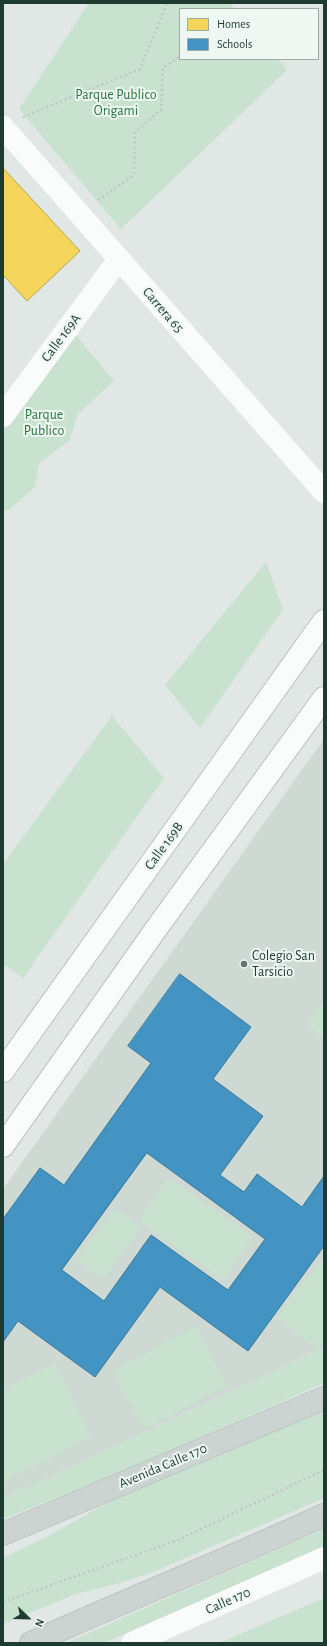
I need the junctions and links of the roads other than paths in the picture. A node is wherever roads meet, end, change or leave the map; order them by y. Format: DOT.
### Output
graph roads {
  1 [pos="9,124"];
  2 [pos="119,259"];
  3 [pos="3,416"];
  4 [pos="324,492"];
  5 [pos="324,621"];
  6 [pos="324,698"];
  7 [pos="3,1070"];
  8 [pos="3,1146"];
  9 [pos="324,1398"];
  10 [pos="70,1506"];
  11 [pos="324,1515"];
  12 [pos="3,1534"];
  13 [pos="3,1543"];
  14 [pos="324,1558"];
  15 [pos="31,1643"];
  16 [pos="132,1643"];
  1 -- 2 [label="main road, Carrera 65"];
  2 -- 3 [label="main road, Calle 169A"];
  2 -- 4 [label="main road, Carrera 65"];
  5 -- 7 [label="main road, Calle 169B"];
  6 -- 8 [label="main road"];
  9 -- 10 [label="main road, Avenida Calle 170"];
  10 -- 12 [label="main road, Avenida Calle 170"];
  10 -- 13 [label="main road"];
  11 -- 15 [label="main road"];
  14 -- 16 [label="main road, Calle 170"];
}
